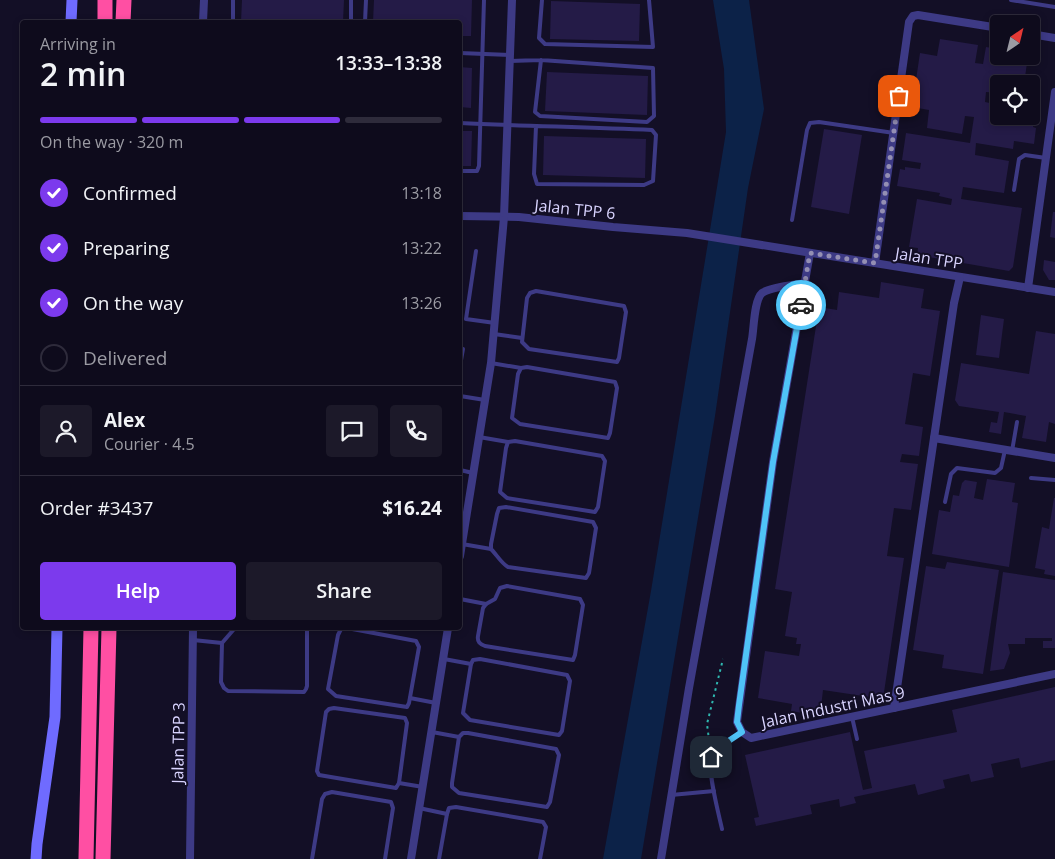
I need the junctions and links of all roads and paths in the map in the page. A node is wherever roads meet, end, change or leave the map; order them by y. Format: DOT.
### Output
graph roads {
  1 [pos="72,0"];
  2 [pos="105,0"];
  3 [pos="124,0"];
  4 [pos="204,0"];
  5 [pos="233,0"];
  6 [pos="351,0"];
  7 [pos="366,0"];
  8 [pos="484,0"];
  9 [pos="512,0"];
  10 [pos="542,0"];
  11 [pos="649,0"];
  12 [pos="1011,0"];
  13 [pos="1036,2"];
  14 [pos="1055,7"];
  15 [pos="72,20"];
  16 [pos="105,20"];
  17 [pos="123,20"];
  18 [pos="203,20"];
  19 [pos="233,20"];
  20 [pos="351,20"];
  21 [pos="365,20"];
  22 [pos="990,27"];
  23 [pos="1040,36"];
  24 [pos="1055,38"];
  25 [pos="462,53"];
  26 [pos="481,54"];
  27 [pos="510,58"];
  28 [pos="541,60"];
  29 [pos="1055,92"];
  30 [pos="462,123"];
  31 [pos="479,124"];
  32 [pos="508,126"];
  33 [pos="536,126"];
  34 [pos="894,132"];
  35 [pos="1046,158"];
  36 [pos="462,171"];
  37 [pos="1014,190"];
  38 [pos="462,216"];
  39 [pos="504,216"];
  40 [pos="792,220"];
  41 [pos="769,246"];
  42 [pos="476,251"];
  43 [pos="810,253"];
  44 [pos="875,263"];
  45 [pos="960,277"];
  46 [pos="805,283"];
  47 [pos="1028,288"];
  48 [pos="1055,292"];
  49 [pos="495,323"];
  50 [pos="494,334"];
  51 [pos="522,338"];
  52 [pos="463,349"];
  53 [pos="462,355"];
  54 [pos="491,363"];
  55 [pos="521,368"];
  56 [pos="462,396"];
  57 [pos="485,400"];
  58 [pos="1017,422"];
  59 [pos="479,437"];
  60 [pos="934,438"];
  61 [pos="508,442"];
  62 [pos="1008,450"];
  63 [pos="1055,458"];
  64 [pos="462,470"];
  65 [pos="473,473"];
  66 [pos="1031,478"];
  67 [pos="1055,480"];
  68 [pos="946,502"];
  69 [pos="462,538"];
  70 [pos="462,544"];
  71 [pos="491,549"];
  72 [pos="462,599"];
  73 [pos="486,604"];
  74 [pos="57,630"];
  75 [pos="91,630"];
  76 [pos="109,630"];
  77 [pos="193,630"];
  78 [pos="233,630"];
  79 [pos="307,630"];
  80 [pos="341,630"];
  81 [pos="358,630"];
  82 [pos="448,630"];
  83 [pos="193,640"];
  84 [pos="222,644"];
  85 [pos="443,658"];
  86 [pos="723,659"];
  87 [pos="471,664"];
  88 [pos="1055,674"];
  89 [pos="410,698"];
  90 [pos="436,703"];
  91 [pos="894,708"];
  92 [pos="852,717"];
  93 [pos="431,732"];
  94 [pos="742,732"];
  95 [pos="459,737"];
  96 [pos="857,739"];
  97 [pos="711,757"];
  98 [pos="399,783"];
  99 [pos="422,787"];
  100 [pos="714,791"];
  101 [pos="672,794"];
  102 [pos="419,808"];
  103 [pos="446,814"];
  104 [pos="722,829"];
  105 [pos="36,859"];
  106 [pos="86,859"];
  107 [pos="103,859"];
  108 [pos="190,859"];
  109 [pos="312,859"];
  110 [pos="385,859"];
  111 [pos="411,859"];
  112 [pos="439,859"];
  113 [pos="540,859"];
  114 [pos="661,859"];
  1 -- 15 [label="street"];
  2 -- 16 [label="highway"];
  3 -- 17 [label="highway"];
  4 -- 18 [label="street"];
  5 -- 19 [label="lane"];
  6 -- 20 [label="lane"];
  7 -- 21 [label="lane"];
  8 -- 26 [label="lane"];
  9 -- 27 [label="street"];
  10 -- 11 [label="lane"];
  12 -- 13 [label="lane"];
  13 -- 14 [label="lane"];
  22 -- 34 [label="street"];
  23 -- 24 [label="street"];
  25 -- 26 [label="lane"];
  26 -- 27 [label="lane"];
  26 -- 31 [label="lane"];
  27 -- 28 [label="lane"];
  27 -- 32 [label="street"];
  28 -- 28 [label="lane"];
  29 -- 35 [label="street"];
  30 -- 31 [label="lane"];
  31 -- 32 [label="lane"];
  31 -- 36 [label="lane"];
  32 -- 33 [label="lane"];
  32 -- 39 [label="street"];
  33 -- 33 [label="lane"];
  34 -- 40 [label="lane"];
  34 -- 44 [label="street"];
  35 -- 37 [label="lane"];
  35 -- 47 [label="street"];
  38 -- 39 [label="street, Jalan TPP 6"];
  39 -- 41 [label="street, Jalan TPP 6"];
  39 -- 49 [label="street"];
  41 -- 43 [label="street, Jalan TPP"];
  42 -- 49 [label="lane"];
  43 -- 44 [label="street, Jalan TPP"];
  43 -- 46 [label="street, Jalan Industri Mas 9"];
  44 -- 45 [label="street, Jalan TPP"];
  45 -- 47 [label="street, Jalan TPP"];
  45 -- 60 [label="street"];
  46 -- 94 [label="street, Jalan Industri Mas 9"];
  46 -- 101 [label="street"];
  47 -- 48 [label="street, Jalan TPP"];
  49 -- 50 [label="street"];
  50 -- 51 [label="lane"];
  50 -- 54 [label="street"];
  51 -- 51 [label="lane"];
  52 -- 53 [label="lane"];
  54 -- 55 [label="lane"];
  54 -- 57 [label="street"];
  55 -- 55 [label="lane"];
  56 -- 57 [label="lane"];
  57 -- 59 [label="street"];
  58 -- 62 [label="lane"];
  59 -- 61 [label="lane"];
  59 -- 65 [label="street"];
  60 -- 62 [label="street"];
  60 -- 91 [label="street"];
  61 -- 61 [label="lane"];
  62 -- 63 [label="street"];
  62 -- 68 [label="lane"];
  64 -- 65 [label="lane"];
  65 -- 69 [label="street"];
  66 -- 67 [label="lane"];
  70 -- 71 [label="lane"];
  71 -- 71 [label="lane"];
  72 -- 73 [label="lane"];
  73 -- 73 [label="lane"];
  74 -- 105 [label="street"];
  75 -- 106 [label="highway"];
  76 -- 107 [label="highway"];
  77 -- 83 [label="street, Jalan TPP 3"];
  78 -- 84 [label="lane"];
  79 -- 84 [label="lane"];
  80 -- 89 [label="lane"];
  81 -- 89 [label="lane"];
  82 -- 85 [label="street"];
  83 -- 84 [label="lane"];
  83 -- 108 [label="street, Jalan TPP 3"];
  85 -- 87 [label="lane"];
  85 -- 90 [label="street"];
  86 -- 97 [label="path"];
  87 -- 87 [label="lane"];
  88 -- 91 [label="street, Jalan Industri Mas 9"];
  89 -- 90 [label="lane"];
  90 -- 93 [label="street"];
  91 -- 92 [label="street, Jalan Industri Mas 9"];
  92 -- 94 [label="street, Jalan Industri Mas 9"];
  92 -- 96 [label="lane"];
  93 -- 95 [label="lane"];
  93 -- 99 [label="street"];
  94 -- 97 [label="lane"];
  95 -- 95 [label="lane"];
  97 -- 100 [label="lane"];
  98 -- 98 [label="lane"];
  98 -- 99 [label="lane"];
  99 -- 102 [label="street"];
  100 -- 101 [label="lane"];
  100 -- 104 [label="lane"];
  101 -- 114 [label="street"];
  102 -- 103 [label="lane"];
  102 -- 111 [label="street"];
  103 -- 112 [label="lane"];
  103 -- 113 [label="lane"];
  109 -- 110 [label="lane"];
}
